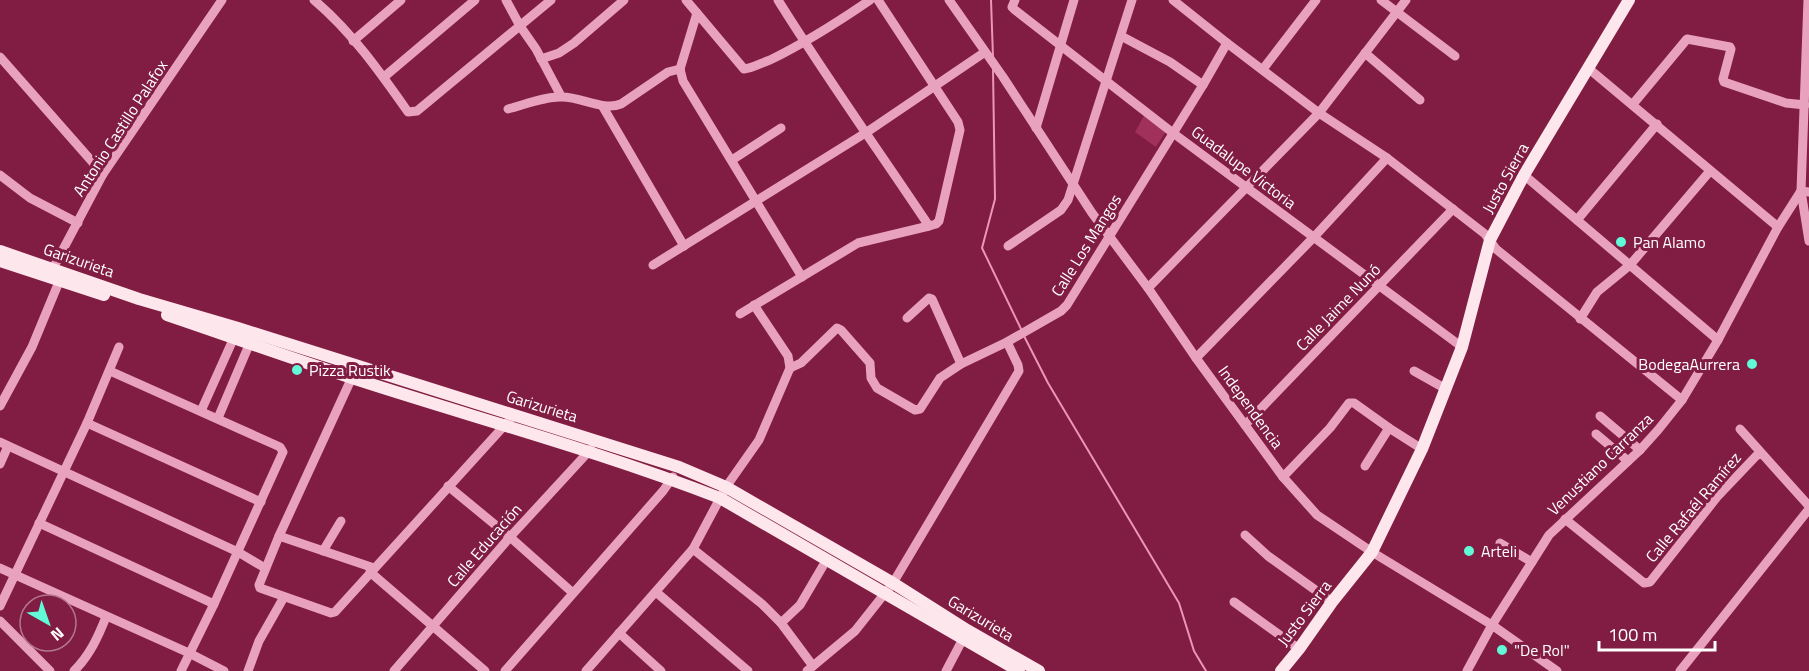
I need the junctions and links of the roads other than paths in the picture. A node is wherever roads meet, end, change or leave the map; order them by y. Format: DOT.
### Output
graph roads {
  1 [pos="222,0"];
  2 [pos="314,0"];
  3 [pos="401,0"];
  4 [pos="475,0"];
  5 [pos="506,0"];
  6 [pos="551,0"];
  7 [pos="624,0"];
  8 [pos="686,0"];
  9 [pos="778,0"];
  10 [pos="870,0"];
  11 [pos="878,0"];
  12 [pos="949,0"];
  13 [pos="1074,0"];
  14 [pos="1132,0"];
  15 [pos="1173,0"];
  16 [pos="1316,0"];
  17 [pos="1381,0"];
  18 [pos="1406,0"];
  19 [pos="1629,0"];
  20 [pos="1808,0"];
  21 [pos="1013,4"];
  22 [pos="1397,12"];
  23 [pos="697,13"];
  24 [pos="520,26"];
  25 [pos="1121,36"];
  26 [pos="353,41"];
  27 [pos="804,41"];
  28 [pos="1227,44"];
  29 [pos="1061,46"];
  30 [pos="1365,52"];
  31 [pos="987,54"];
  32 [pos="1455,56"];
  33 [pos="0,57"];
  34 [pos="541,59"];
  35 [pos="1588,68"];
  36 [pos="680,69"];
  37 [pos="1263,69"];
  38 [pos="384,77"];
  39 [pos="1106,81"];
  40 [pos="1203,85"];
  41 [pos="936,87"];
  42 [pos="561,96"];
  43 [pos="1420,100"];
  44 [pos="1633,104"];
  45 [pos="1805,105"];
  46 [pos="603,107"];
  47 [pos="508,110"];
  48 [pos="1319,113"];
  49 [pos="1657,124"];
  50 [pos="781,128"];
  51 [pos="1036,128"];
  52 [pos="867,132"];
  53 [pos="1173,133"];
  54 [pos="1387,158"];
  55 [pos="732,160"];
  56 [pos="1710,171"];
  57 [pos="104,174"];
  58 [pos="0,175"];
  59 [pos="1524,175"];
  60 [pos="1073,186"];
  61 [pos="1246,187"];
  62 [pos="1805,191"];
  63 [pos="755,202"];
  64 [pos="1453,209"];
  65 [pos="1577,220"];
  66 [pos="78,223"];
  67 [pos="929,226"];
  68 [pos="1778,227"];
  69 [pos="1109,236"];
  70 [pos="1314,237"];
  71 [pos="1490,240"];
  72 [pos="1809,241"];
  73 [pos="684,246"];
  74 [pos="1008,246"];
  75 [pos="0,251"];
  76 [pos="0,261"];
  77 [pos="653,265"];
  78 [pos="1630,265"];
  79 [pos="56,274"];
  80 [pos="802,277"];
  81 [pos="1379,287"];
  82 [pos="1148,288"];
  83 [pos="754,305"];
  84 [pos="740,314"];
  85 [pos="907,318"];
  86 [pos="1580,319"];
  87 [pos="236,333"];
  88 [pos="252,338"];
  89 [pos="1718,339"];
  90 [pos="1010,340"];
  91 [pos="119,347"];
  92 [pos="1462,347"];
  93 [pos="1196,358"];
  94 [pos="961,364"];
  95 [pos="358,366"];
  96 [pos="790,368"];
  97 [pos="110,371"];
  98 [pos="1414,371"];
  99 [pos="352,378"];
  100 [pos="1446,389"];
  101 [pos="1682,400"];
  102 [pos="0,406"];
  103 [pos="201,411"];
  104 [pos="514,415"];
  105 [pos="1600,416"];
  106 [pos="218,418"];
  107 [pos="87,423"];
  108 [pos="504,424"];
  109 [pos="1245,425"];
  110 [pos="1389,428"];
  111 [pos="1740,429"];
  112 [pos="1596,434"];
  113 [pos="598,441"];
  114 [pos="4,444"];
  115 [pos="1422,449"];
  116 [pos="1640,450"];
  117 [pos="588,452"];
  118 [pos="1762,454"];
  119 [pos="1628,461"];
  120 [pos="0,464"];
  121 [pos="1365,466"];
  122 [pos="679,467"];
  123 [pos="63,471"];
  124 [pos="1283,477"];
  125 [pos="672,479"];
  126 [pos="448,486"];
  127 [pos="723,492"];
  128 [pos="261,502"];
  129 [pos="1809,507"];
  130 [pos="1565,519"];
  131 [pos="341,521"];
  132 [pos="39,523"];
  133 [pos="1245,535"];
  134 [pos="279,536"];
  135 [pos="510,537"];
  136 [pos="1500,543"];
  137 [pos="693,549"];
  138 [pos="323,551"];
  139 [pos="237,552"];
  140 [pos="1372,552"];
  141 [pos="827,559"];
  142 [pos="1532,562"];
  143 [pos="0,568"];
  144 [pos="265,568"];
  145 [pos="372,570"];
  146 [pos="14,574"];
  147 [pos="893,583"];
  148 [pos="656,592"];
  149 [pos="573,593"];
  150 [pos="885,594"];
  151 [pos="284,597"];
  152 [pos="1234,602"];
  153 [pos="1332,602"];
  154 [pos="214,604"];
  155 [pos="0,606"];
  156 [pos="106,616"];
  157 [pos="0,621"];
  158 [pos="781,622"];
  159 [pos="1492,625"];
  160 [pos="432,627"];
  161 [pos="619,633"];
  162 [pos="965,634"];
  163 [pos="1299,649"];
  164 [pos="189,653"];
  165 [pos="810,668"];
  166 [pos="50,671"];
  167 [pos="74,671"];
  168 [pos="181,671"];
  169 [pos="224,671"];
  170 [pos="249,671"];
  171 [pos="394,671"];
  172 [pos="485,671"];
  173 [pos="505,671"];
  174 [pos="585,671"];
  175 [pos="661,671"];
  176 [pos="748,671"];
  177 [pos="946,671"];
  178 [pos="1019,671"];
  179 [pos="1039,671"];
  180 [pos="1281,671"];
  181 [pos="1467,671"];
  182 [pos="1557,671"];
  183 [pos="1680,671"];
  1 -- 57 [label="street, Antonio Castillo Palafox"];
  2 -- 26 [label="street"];
  3 -- 26 [label="street"];
  4 -- 38 [label="street"];
  5 -- 24 [label="street"];
  6 -- 24 [label="street"];
  7 -- 34 [label="street"];
  8 -- 23 [label="street"];
  9 -- 27 [label="street"];
  10 -- 27 [label="street"];
  11 -- 41 [label="street"];
  12 -- 31 [label="street, Independencia"];
  13 -- 29 [label="street"];
  14 -- 25 [label="street"];
  15 -- 28 [label="street"];
  16 -- 37 [label="street"];
  17 -- 22 [label="street"];
  18 -- 22 [label="street"];
  19 -- 35 [label="main road, Justo Sierra"];
  20 -- 45 [label="street"];
  21 -- 29 [label="street, Guadalupe Victoria"];
  22 -- 30 [label="street"];
  22 -- 32 [label="street"];
  23 -- 27 [label="street"];
  23 -- 36 [label="street"];
  24 -- 34 [label="street"];
  24 -- 38 [label="street"];
  25 -- 39 [label="street"];
  25 -- 40 [label="street"];
  26 -- 38 [label="street"];
  27 -- 52 [label="street"];
  28 -- 37 [label="street"];
  28 -- 40 [label="street, Calle Los Mangos"];
  29 -- 39 [label="street, Guadalupe Victoria"];
  29 -- 51 [label="street"];
  30 -- 43 [label="street"];
  30 -- 48 [label="street"];
  31 -- 41 [label="street"];
  31 -- 51 [label="street, Independencia"];
  33 -- 57 [label="street"];
  34 -- 42 [label="street"];
  35 -- 44 [label="street"];
  35 -- 59 [label="main road, Justo Sierra"];
  36 -- 46 [label="street"];
  36 -- 55 [label="street"];
  37 -- 48 [label="street"];
  39 -- 53 [label="street, Guadalupe Victoria"];
  39 -- 60 [label="street"];
  40 -- 53 [label="street, Calle Los Mangos"];
  41 -- 52 [label="street"];
  41 -- 67 [label="street"];
  42 -- 46 [label="street"];
  42 -- 47 [label="street"];
  44 -- 45 [label="street"];
  44 -- 49 [label="street"];
  45 -- 62 [label="street"];
  46 -- 73 [label="street"];
  48 -- 54 [label="street"];
  48 -- 61 [label="street"];
  49 -- 56 [label="street"];
  49 -- 65 [label="street"];
  50 -- 55 [label="street"];
  51 -- 60 [label="street, Independencia"];
  52 -- 63 [label="street"];
  52 -- 67 [label="street"];
  53 -- 61 [label="street, Guadalupe Victoria"];
  53 -- 69 [label="street, Calle Los Mangos"];
  54 -- 64 [label="street"];
  54 -- 70 [label="street"];
  55 -- 63 [label="street"];
  56 -- 68 [label="street"];
  56 -- 78 [label="street"];
  57 -- 66 [label="street, Antonio Castillo Palafox"];
  58 -- 66 [label="street"];
  59 -- 65 [label="street"];
  59 -- 71 [label="main road, Justo Sierra"];
  60 -- 69 [label="street, Independencia"];
  60 -- 74 [label="street"];
  61 -- 70 [label="street, Guadalupe Victoria"];
  61 -- 82 [label="street"];
  62 -- 68 [label="street, Venustiano Carranza"];
  62 -- 72 [label="street"];
  63 -- 73 [label="street"];
  63 -- 80 [label="street"];
  64 -- 71 [label="street"];
  64 -- 81 [label="street, Calle Jaime Nunó"];
  65 -- 78 [label="street"];
  66 -- 79 [label="street, Antonio Castillo Palafox"];
  67 -- 80 [label="street"];
  68 -- 89 [label="street, Venustiano Carranza"];
  69 -- 82 [label="street, Independencia"];
  69 -- 90 [label="street, Calle Los Mangos"];
  70 -- 81 [label="street, Guadalupe Victoria"];
  70 -- 93 [label="street"];
  71 -- 86 [label="street"];
  71 -- 92 [label="main road, Justo Sierra"];
  73 -- 77 [label="street"];
  75 -- 79 [label="main road, Garizurieta"];
  76 -- 79 [label="main road, Garizurieta"];
  78 -- 86 [label="street"];
  78 -- 89 [label="street"];
  79 -- 87 [label="main road, Garizurieta"];
  79 -- 102 [label="street, Antonio Castillo Palafox"];
  80 -- 83 [label="street"];
  81 -- 92 [label="street, Guadalupe Victoria"];
  81 -- 109 [label="street, Calle Jaime Nunó"];
  82 -- 93 [label="street, Independencia"];
  83 -- 84 [label="street"];
  83 -- 96 [label="street"];
  85 -- 94 [label="street"];
  86 -- 101 [label="street"];
  87 -- 88 [label="main road, Garizurieta"];
  87 -- 103 [label="street"];
  88 -- 95 [label="main road, Garizurieta"];
  88 -- 99 [label="main road, Garizurieta"];
  88 -- 106 [label="street"];
  89 -- 101 [label="street, Venustiano Carranza"];
  90 -- 94 [label="street, Calle Los Mangos"];
  90 -- 147 [label="street"];
  91 -- 97 [label="street"];
  92 -- 100 [label="main road, Justo Sierra"];
  93 -- 109 [label="street, Independencia"];
  94 -- 96 [label="street, Calle Los Mangos"];
  95 -- 99 [label="street"];
  95 -- 104 [label="main road, Garizurieta"];
  96 -- 127 [label="street"];
  97 -- 103 [label="street"];
  97 -- 107 [label="street"];
  98 -- 100 [label="street"];
  99 -- 108 [label="main road, Garizurieta"];
  99 -- 134 [label="street"];
  100 -- 115 [label="main road, Justo Sierra"];
  101 -- 116 [label="street, Venustiano Carranza"];
  103 -- 106 [label="street"];
  104 -- 108 [label="street"];
  104 -- 113 [label="main road, Garizurieta"];
  105 -- 116 [label="street"];
  106 -- 128 [label="street"];
  107 -- 123 [label="street"];
  107 -- 128 [label="street"];
  108 -- 117 [label="main road, Garizurieta"];
  108 -- 126 [label="street"];
  109 -- 124 [label="street, Independencia"];
  110 -- 115 [label="street"];
  110 -- 121 [label="street"];
  110 -- 124 [label="street"];
  111 -- 118 [label="street"];
  112 -- 119 [label="street"];
  113 -- 117 [label="street, Calle Educación"];
  113 -- 122 [label="main road, Garizurieta"];
  114 -- 120 [label="street"];
  114 -- 123 [label="street"];
  115 -- 140 [label="main road, Justo Sierra"];
  116 -- 119 [label="street, Venustiano Carranza"];
  117 -- 125 [label="main road, Garizurieta"];
  117 -- 135 [label="street, Calle Educación"];
  118 -- 129 [label="street, Calle Rafaél Ramírez"];
  118 -- 130 [label="street, Calle Rafaél Ramírez"];
  119 -- 130 [label="street, Venustiano Carranza"];
  122 -- 125 [label="street"];
  122 -- 127 [label="main road, Garizurieta"];
  123 -- 132 [label="street"];
  123 -- 139 [label="street"];
  124 -- 140 [label="street, Independencia"];
  125 -- 127 [label="main road, Garizurieta"];
  125 -- 149 [label="street"];
  126 -- 135 [label="street"];
  126 -- 145 [label="street"];
  127 -- 137 [label="street"];
  127 -- 141 [label="main road, Garizurieta"];
  127 -- 147 [label="main road, Garizurieta"];
  128 -- 139 [label="street"];
  129 -- 183 [label="street"];
  130 -- 142 [label="street, Venustiano Carranza"];
  131 -- 138 [label="street"];
  132 -- 146 [label="street"];
  132 -- 154 [label="street"];
  133 -- 153 [label="street"];
  134 -- 138 [label="street"];
  134 -- 144 [label="street"];
  135 -- 149 [label="street"];
  135 -- 160 [label="street, Calle Educación"];
  136 -- 142 [label="street"];
  137 -- 148 [label="street"];
  137 -- 158 [label="street"];
  138 -- 145 [label="street"];
  139 -- 144 [label="street"];
  139 -- 154 [label="street"];
  140 -- 153 [label="main road, Justo Sierra"];
  140 -- 159 [label="street, Independencia"];
  141 -- 150 [label="main road, Garizurieta"];
  141 -- 158 [label="street"];
  142 -- 159 [label="street, Venustiano Carranza"];
  143 -- 146 [label="street"];
  144 -- 151 [label="street"];
  145 -- 151 [label="street"];
  145 -- 160 [label="street"];
  146 -- 155 [label="street"];
  146 -- 156 [label="street"];
  147 -- 150 [label="street"];
  147 -- 162 [label="main road, Garizurieta"];
  148 -- 161 [label="street"];
  148 -- 176 [label="street"];
  149 -- 173 [label="street"];
  150 -- 162 [label="main road, Garizurieta"];
  150 -- 165 [label="street"];
  151 -- 170 [label="street"];
  152 -- 163 [label="street"];
  153 -- 163 [label="main road, Justo Sierra"];
  154 -- 164 [label="street"];
  156 -- 164 [label="street"];
  156 -- 167 [label="street"];
  157 -- 166 [label="street"];
  158 -- 165 [label="street"];
  159 -- 181 [label="street, Venustiano Carranza"];
  159 -- 182 [label="street, Independencia"];
  160 -- 171 [label="street, Calle Educación"];
  160 -- 172 [label="street"];
  161 -- 174 [label="street"];
  161 -- 175 [label="street"];
  162 -- 177 [label="street"];
  162 -- 178 [label="main road, Garizurieta"];
  162 -- 179 [label="main road, Garizurieta"];
  163 -- 180 [label="main road, Justo Sierra"];
  164 -- 168 [label="street"];
  164 -- 169 [label="street"];
}
